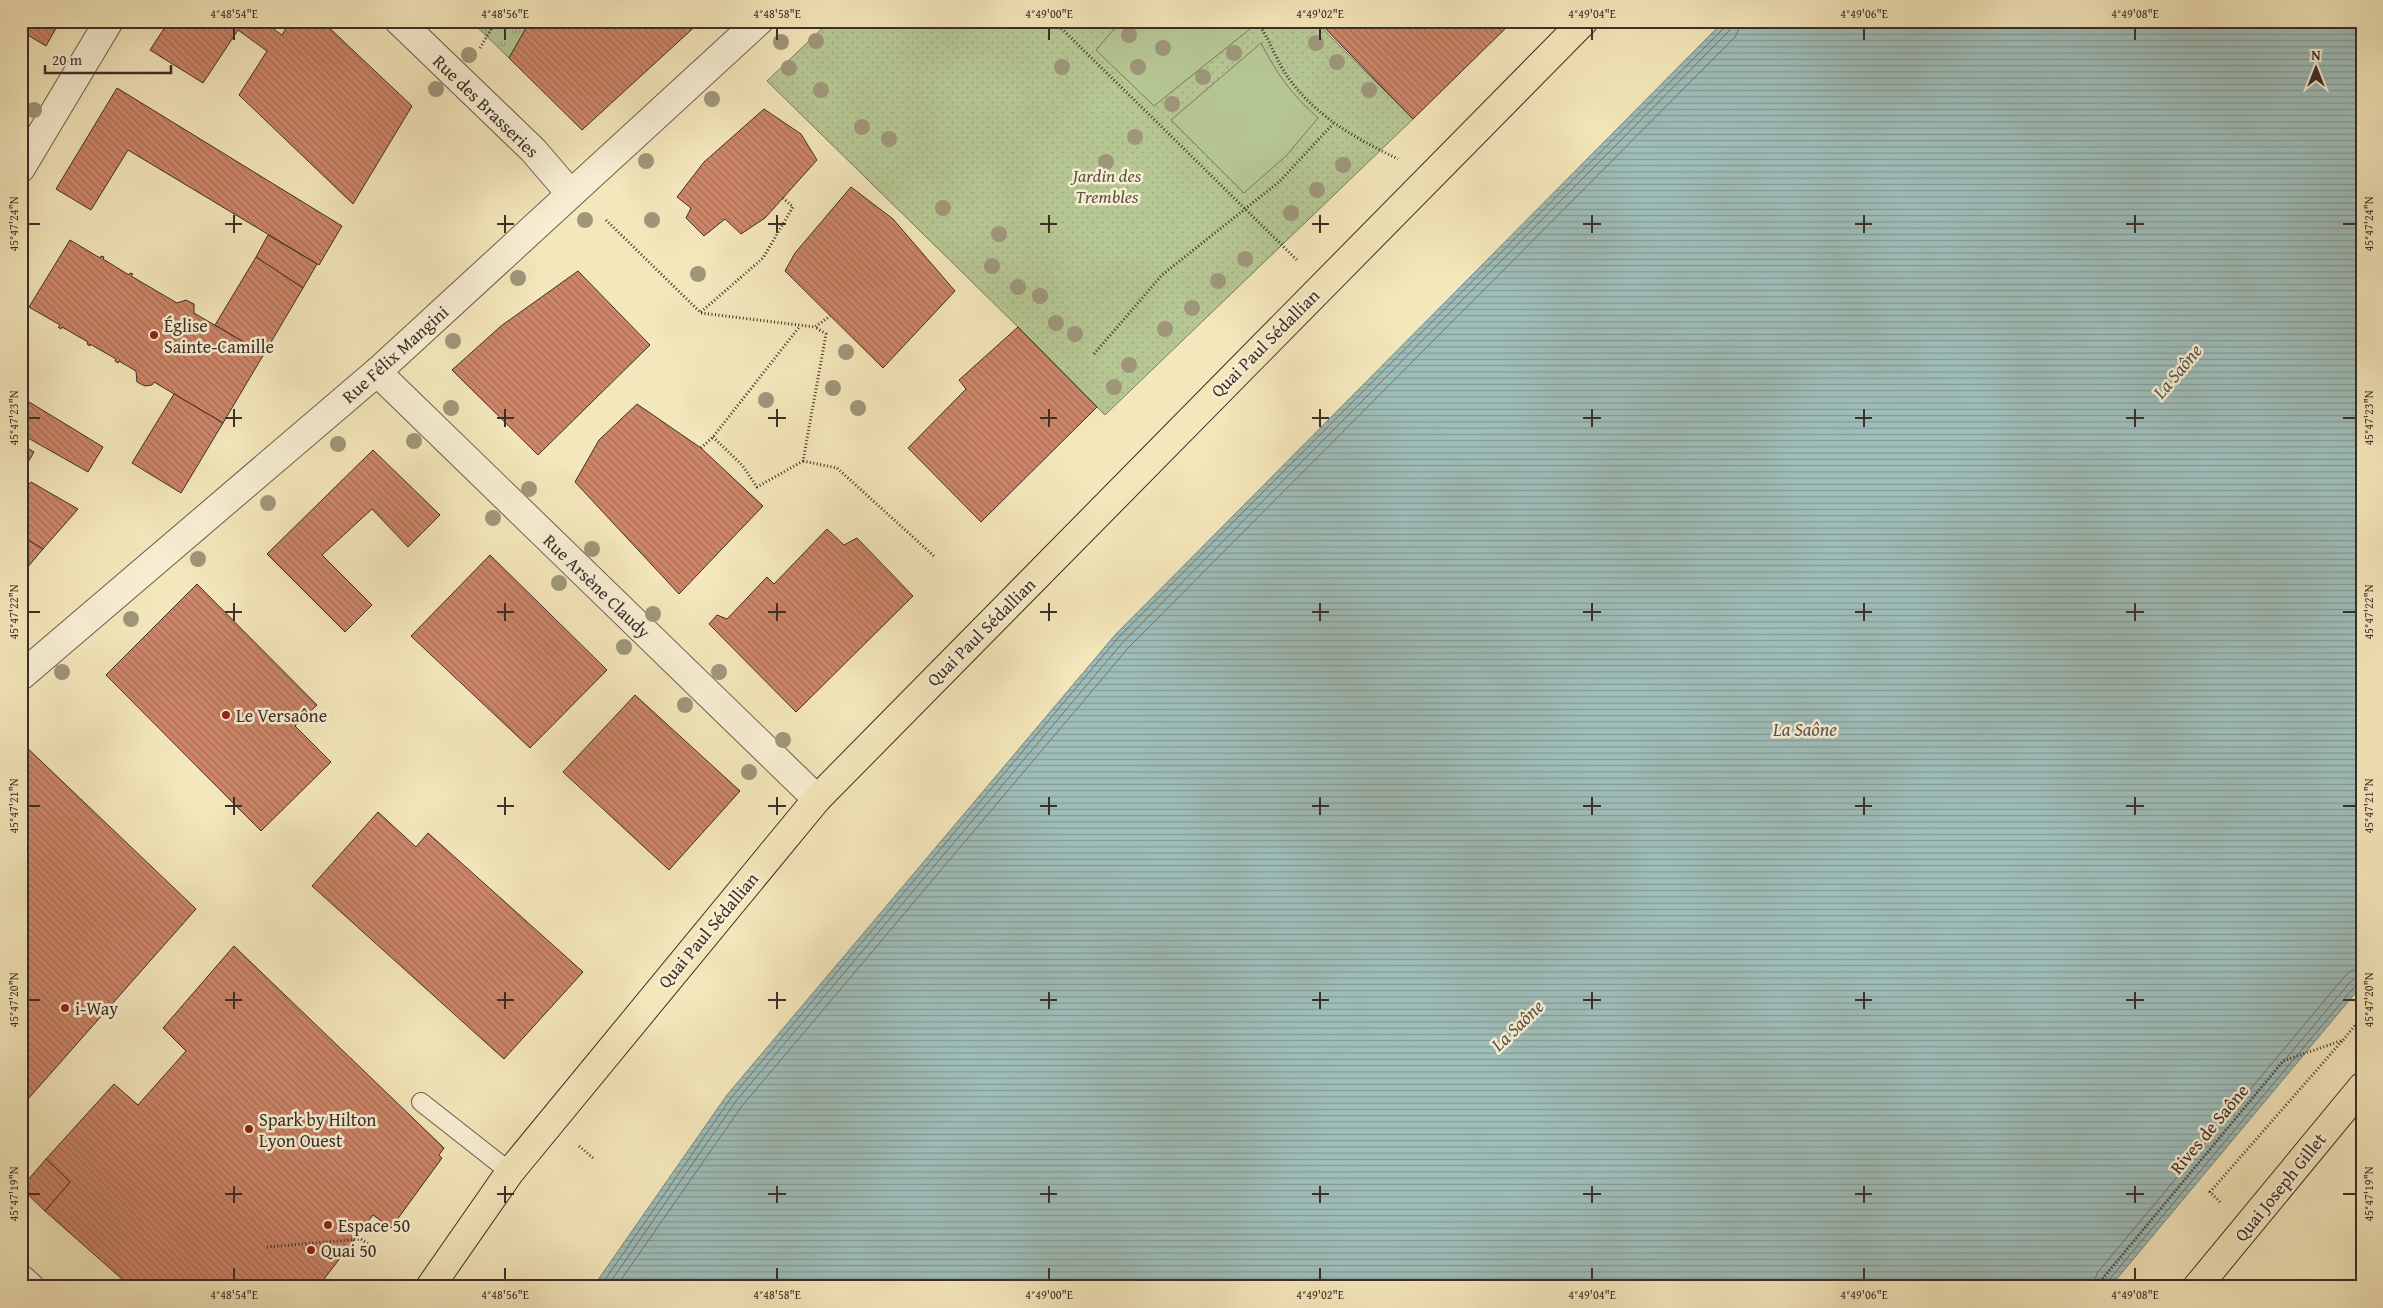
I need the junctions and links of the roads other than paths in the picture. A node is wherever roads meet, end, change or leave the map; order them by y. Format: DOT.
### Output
graph roads {
  1 [pos="109,21"];
  2 [pos="399,21"];
  3 [pos="759,21"];
  4 [pos="1584,21"];
  5 [pos="21,168"];
  6 [pos="570,193"];
  7 [pos="378,372"];
  8 [pos="21,676"];
  9 [pos="816,799"];
  10 [pos="2362,1087"];
  11 [pos="420,1102"];
  12 [pos="510,1172"];
  13 [pos="21,1279"];
  14 [pos="30,1287"];
  15 [pos="430,1287"];
  16 [pos="2197,1287"];
  1 -- 5 [label="street"];
  2 -- 6 [label="street, Rue des Brasseries"];
  3 -- 6 [label="street, Rue Félix Mangini"];
  4 -- 9 [label="main road, Quai Paul Sédallian"];
  6 -- 7 [label="street, Rue Félix Mangini"];
  7 -- 8 [label="street, Rue Félix Mangini"];
  7 -- 9 [label="street, Rue Arsène Claudy"];
  9 -- 12 [label="main road, Quai Paul Sédallian"];
  10 -- 16 [label="main road, Quai Joseph Gillet"];
  11 -- 12 [label="lane"];
  12 -- 15 [label="main road, Quai Paul Sédallian"];
  13 -- 14 [label="street"];
}
